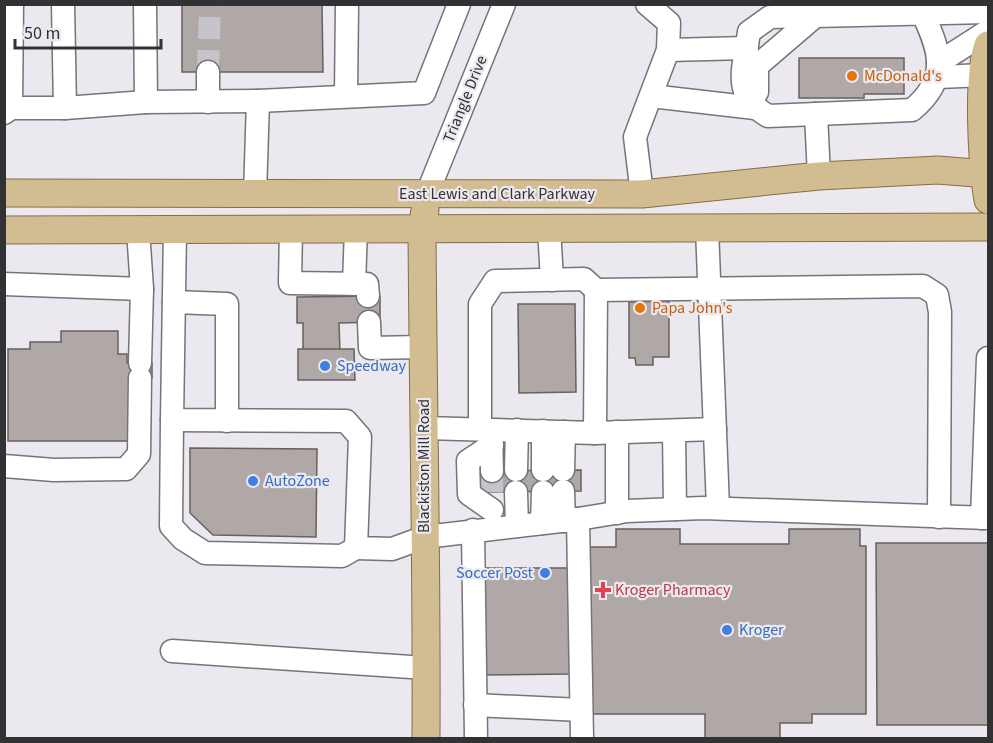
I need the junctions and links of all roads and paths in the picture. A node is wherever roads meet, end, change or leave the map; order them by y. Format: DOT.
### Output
graph roads {
  1 [pos="12,4"];
  2 [pos="63,4"];
  3 [pos="145,4"];
  4 [pos="347,4"];
  5 [pos="459,4"];
  6 [pos="504,4"];
  7 [pos="647,4"];
  8 [pos="988,12"];
  9 [pos="923,14"];
  10 [pos="813,18"];
  11 [pos="988,32"];
  12 [pos="988,45"];
  13 [pos="747,48"];
  14 [pos="668,50"];
  15 [pos="938,70"];
  16 [pos="208,72"];
  17 [pos="984,75"];
  18 [pos="346,95"];
  19 [pos="651,96"];
  20 [pos="258,101"];
  21 [pos="146,102"];
  22 [pos="208,102"];
  23 [pos="922,102"];
  24 [pos="65,108"];
  25 [pos="755,108"];
  26 [pos="8,111"];
  27 [pos="816,114"];
  28 [pos="986,173"];
  29 [pos="819,176"];
  30 [pos="4,193"];
  31 [pos="255,194"];
  32 [pos="427,194"];
  33 [pos="642,194"];
  34 [pos="988,200"];
  35 [pos="988,227"];
  36 [pos="549,228"];
  37 [pos="707,228"];
  38 [pos="291,229"];
  39 [pos="356,229"];
  40 [pos="422,229"];
  41 [pos="4,230"];
  42 [pos="138,230"];
  43 [pos="175,230"];
  44 [pos="552,280"];
  45 [pos="4,284"];
  46 [pos="710,287"];
  47 [pos="142,289"];
  48 [pos="596,290"];
  49 [pos="174,302"];
  50 [pos="369,322"];
  51 [pos="422,348"];
  52 [pos="988,358"];
  53 [pos="987,411"];
  54 [pos="172,420"];
  55 [pos="227,421"];
  56 [pos="426,428"];
  57 [pos="715,429"];
  58 [pos="517,430"];
  59 [pos="674,431"];
  60 [pos="553,432"];
  61 [pos="606,432"];
  62 [pos="488,435"];
  63 [pos="4,466"];
  64 [pos="488,506"];
  65 [pos="718,508"];
  66 [pos="675,509"];
  67 [pos="618,513"];
  68 [pos="939,517"];
  69 [pos="985,518"];
  70 [pos="561,521"];
  71 [pos="517,526"];
  72 [pos="425,537"];
  73 [pos="357,548"];
  74 [pos="172,651"];
  75 [pos="426,668"];
  76 [pos="475,705"];
  77 [pos="581,710"];
  78 [pos="426,738"];
  79 [pos="476,738"];
  80 [pos="582,738"];
  1 -- 26 [label="street"];
  2 -- 24 [label="street"];
  3 -- 21 [label="street"];
  4 -- 18 [label="street"];
  5 -- 18 [label="street"];
  6 -- 32 [label="street, Triangle Drive"];
  7 -- 14 [label="street"];
  8 -- 9 [label="street"];
  9 -- 10 [label="street"];
  9 -- 15 [label="street"];
  10 -- 13 [label="street"];
  10 -- 23 [label="street"];
  11 -- 15 [label="street"];
  12 -- 17 [label="main road"];
  13 -- 14 [label="street"];
  13 -- 25 [label="street"];
  14 -- 19 [label="street"];
  15 -- 17 [label="street"];
  15 -- 23 [label="street"];
  16 -- 22 [label="street"];
  17 -- 28 [label="main road"];
  18 -- 20 [label="street"];
  19 -- 25 [label="street"];
  19 -- 33 [label="street"];
  20 -- 22 [label="street"];
  20 -- 31 [label="street"];
  21 -- 22 [label="street"];
  21 -- 24 [label="street"];
  23 -- 27 [label="street"];
  24 -- 26 [label="street"];
  25 -- 27 [label="street"];
  27 -- 29 [label="street"];
  28 -- 29 [label="main road, East Lewis and Clark Parkway"];
  28 -- 34 [label="main road"];
  29 -- 33 [label="main road, East Lewis and Clark Parkway"];
  30 -- 31 [label="main road, East Lewis and Clark Parkway"];
  31 -- 32 [label="main road, East Lewis and Clark Parkway"];
  32 -- 33 [label="main road, East Lewis and Clark Parkway"];
  32 -- 40 [label="main road, Blackiston Mill Road"];
  35 -- 37 [label="main road, East Lewis and Clark Parkway"];
  36 -- 37 [label="main road, East Lewis and Clark Parkway"];
  36 -- 40 [label="main road, East Lewis and Clark Parkway"];
  36 -- 44 [label="street"];
  37 -- 46 [label="street"];
  38 -- 39 [label="main road, East Lewis and Clark Parkway"];
  38 -- 39 [label="street"];
  38 -- 43 [label="main road, East Lewis and Clark Parkway"];
  39 -- 40 [label="main road, East Lewis and Clark Parkway"];
  40 -- 51 [label="main road, Blackiston Mill Road"];
  41 -- 42 [label="main road, East Lewis and Clark Parkway"];
  42 -- 43 [label="main road, East Lewis and Clark Parkway"];
  42 -- 47 [label="street"];
  43 -- 49 [label="street"];
  44 -- 48 [label="street"];
  44 -- 62 [label="street"];
  45 -- 47 [label="street"];
  46 -- 48 [label="street"];
  46 -- 57 [label="street"];
  46 -- 68 [label="street"];
  47 -- 63 [label="street"];
  48 -- 61 [label="street"];
  49 -- 54 [label="street"];
  49 -- 55 [label="street"];
  50 -- 51 [label="street"];
  51 -- 56 [label="main road, Blackiston Mill Road"];
  52 -- 53 [label="street"];
  53 -- 69 [label="street"];
  54 -- 55 [label="street"];
  54 -- 73 [label="street"];
  55 -- 73 [label="street"];
  56 -- 62 [label="street"];
  56 -- 72 [label="main road, Blackiston Mill Road"];
  57 -- 59 [label="street"];
  57 -- 65 [label="street"];
  58 -- 60 [label="street"];
  58 -- 62 [label="street"];
  58 -- 71 [label="street"];
  59 -- 61 [label="street"];
  59 -- 66 [label="street"];
  60 -- 61 [label="street"];
  60 -- 70 [label="street"];
  61 -- 67 [label="street"];
  62 -- 64 [label="street"];
  62 -- 64 [label="street"];
  64 -- 71 [label="street"];
  64 -- 72 [label="street"];
  64 -- 76 [label="street"];
  65 -- 66 [label="street"];
  65 -- 68 [label="street"];
  66 -- 67 [label="street"];
  67 -- 70 [label="street"];
  68 -- 69 [label="street"];
  70 -- 71 [label="street"];
  70 -- 77 [label="street"];
  72 -- 73 [label="street"];
  72 -- 75 [label="main road, Blackiston Mill Road"];
  74 -- 75 [label="street"];
  75 -- 78 [label="main road, Blackiston Mill Road"];
  76 -- 77 [label="street"];
  76 -- 79 [label="street"];
  77 -- 80 [label="street"];
}
